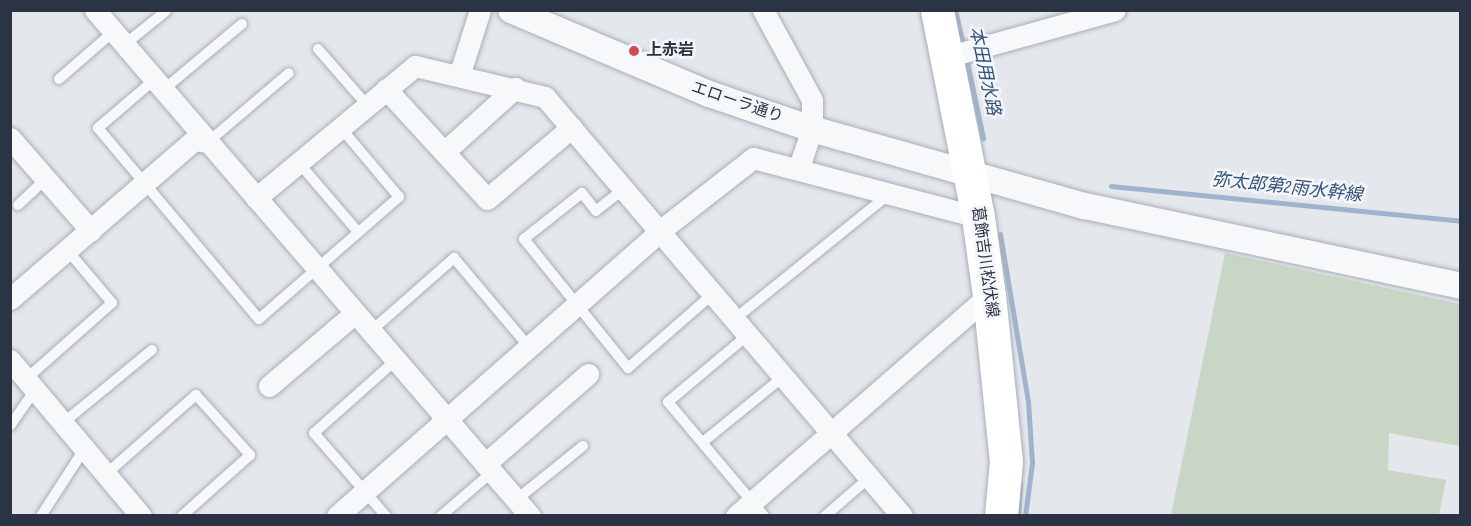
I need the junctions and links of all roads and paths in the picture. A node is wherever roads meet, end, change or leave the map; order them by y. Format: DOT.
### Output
graph roads {
  1 [pos="95,10"];
  2 [pos="480,10"];
  3 [pos="511,10"];
  4 [pos="763,10"];
  5 [pos="937,10"];
  6 [pos="1115,10"];
  7 [pos="166,11"];
  8 [pos="242,24"];
  9 [pos="119,38"];
  10 [pos="318,49"];
  11 [pos="946,57"];
  12 [pos="289,73"];
  13 [pos="459,76"];
  14 [pos="59,79"];
  15 [pos="159,85"];
  16 [pos="515,88"];
  17 [pos="386,89"];
  18 [pos="367,105"];
  19 [pos="572,127"];
  20 [pos="340,128"];
  21 [pos="812,129"];
  22 [pos="10,138"];
  23 [pos="208,142"];
  24 [pos="444,152"];
  25 [pos="298,162"];
  26 [pos="798,170"];
  27 [pos="970,173"];
  28 [pos="46,179"];
  29 [pos="146,184"];
  30 [pos="625,188"];
  31 [pos="889,194"];
  32 [pos="256,198"];
  33 [pos="18,206"];
  34 [pos="978,218"];
  35 [pos="661,230"];
  36 [pos="91,231"];
  37 [pos="358,232"];
  38 [pos="68,251"];
  39 [pos="315,266"];
  40 [pos="1461,286"];
  41 [pos="714,293"];
  42 [pos="989,295"];
  43 [pos="10,299"];
  44 [pos="576,305"];
  45 [pos="355,313"];
  46 [pos="742,326"];
  47 [pos="371,332"];
  48 [pos="529,347"];
  49 [pos="152,350"];
  50 [pos="10,360"];
  51 [pos="396,360"];
  52 [pos="588,374"];
  53 [pos="784,376"];
  54 [pos="31,384"];
  55 [pos="269,386"];
  56 [pos="447,419"];
  57 [pos="63,423"];
  58 [pos="10,426"];
  59 [pos="832,432"];
  60 [pos="703,442"];
  61 [pos="583,446"];
  62 [pos="85,448"];
  63 [pos="489,468"];
  64 [pos="106,474"];
  65 [pos="870,477"];
  66 [pos="365,491"];
  67 [pos="523,508"];
  68 [pos="758,508"];
  69 [pos="133,512"];
  70 [pos="41,516"];
  71 [pos="182,516"];
  72 [pos="337,516"];
  73 [pos="386,516"];
  74 [pos="441,516"];
  75 [pos="736,516"];
  76 [pos="825,516"];
  77 [pos="903,516"];
  78 [pos="1001,516"];
  1 -- 9 [label="street"];
  2 -- 13 [label="street"];
  3 -- 21 [label="street, エローラ通り"];
  4 -- 21 [label="street"];
  5 -- 11 [label="main road, 葛飾吉川松伏線"];
  6 -- 11 [label="street"];
  7 -- 9 [label="lane"];
  8 -- 15 [label="lane"];
  9 -- 14 [label="lane"];
  9 -- 15 [label="street"];
  10 -- 18 [label="lane"];
  11 -- 27 [label="main road, 葛飾吉川松伏線"];
  12 -- 23 [label="lane"];
  13 -- 16 [label="street"];
  13 -- 17 [label="street"];
  15 -- 23 [label="street"];
  15 -- 29 [label="lane"];
  16 -- 19 [label="street"];
  16 -- 24 [label="street"];
  17 -- 18 [label="street"];
  17 -- 24 [label="street"];
  18 -- 20 [label="street"];
  19 -- 24 [label="street"];
  19 -- 30 [label="street"];
  20 -- 25 [label="street"];
  20 -- 37 [label="lane"];
  21 -- 26 [label="street"];
  21 -- 27 [label="street, エローラ通り"];
  22 -- 28 [label="street"];
  23 -- 29 [label="street"];
  23 -- 32 [label="street"];
  25 -- 32 [label="street"];
  25 -- 37 [label="lane"];
  26 -- 31 [label="street"];
  26 -- 35 [label="street"];
  27 -- 34 [label="main road, 葛飾吉川松伏線"];
  27 -- 40 [label="street, エローラ通り"];
  28 -- 33 [label="lane"];
  28 -- 36 [label="street"];
  29 -- 36 [label="street"];
  29 -- 39 [label="lane"];
  30 -- 35 [label="street"];
  30 -- 44 [label="lane"];
  31 -- 34 [label="street"];
  31 -- 46 [label="lane"];
  32 -- 39 [label="street"];
  34 -- 42 [label="main road, 葛飾吉川松伏線"];
  35 -- 41 [label="street"];
  35 -- 44 [label="street"];
  36 -- 38 [label="street"];
  37 -- 39 [label="lane"];
  38 -- 43 [label="street"];
  38 -- 54 [label="lane"];
  39 -- 45 [label="street"];
  41 -- 44 [label="lane"];
  41 -- 46 [label="street"];
  42 -- 59 [label="street"];
  42 -- 78 [label="main road, 葛飾吉川松伏線"];
  44 -- 48 [label="street"];
  45 -- 47 [label="street"];
  45 -- 55 [label="street"];
  46 -- 53 [label="street"];
  46 -- 60 [label="lane"];
  47 -- 48 [label="lane"];
  47 -- 51 [label="street"];
  48 -- 56 [label="street"];
  49 -- 57 [label="lane"];
  50 -- 54 [label="street"];
  51 -- 56 [label="street"];
  51 -- 66 [label="lane"];
  52 -- 63 [label="street"];
  53 -- 59 [label="street"];
  53 -- 60 [label="lane"];
  54 -- 57 [label="street"];
  54 -- 58 [label="lane"];
  56 -- 63 [label="street"];
  56 -- 66 [label="street"];
  57 -- 62 [label="street"];
  59 -- 65 [label="street"];
  59 -- 68 [label="street"];
  60 -- 68 [label="lane"];
  61 -- 67 [label="lane"];
  62 -- 64 [label="street"];
  62 -- 70 [label="lane"];
  63 -- 67 [label="street"];
  63 -- 74 [label="lane"];
  64 -- 69 [label="street"];
  64 -- 71 [label="lane"];
  65 -- 76 [label="lane"];
  65 -- 77 [label="street"];
  66 -- 72 [label="street"];
  66 -- 73 [label="lane"];
  68 -- 75 [label="street"];
}
